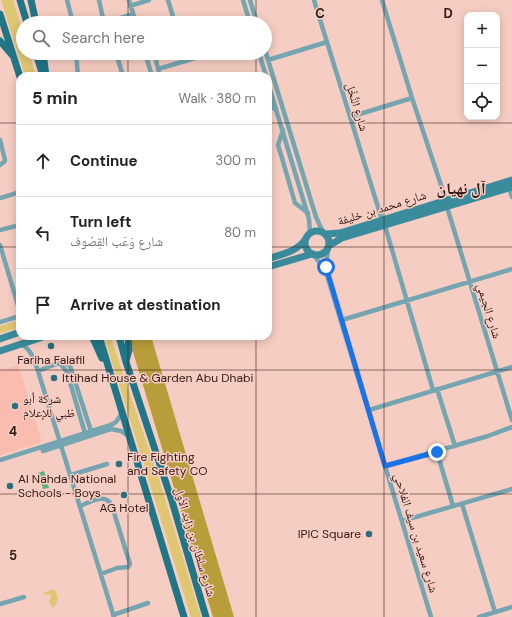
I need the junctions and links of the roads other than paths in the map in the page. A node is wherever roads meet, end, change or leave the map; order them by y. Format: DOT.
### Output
graph roads {
  1 [pos="20,0"];
  2 [pos="31,0"];
  3 [pos="67,0"];
  4 [pos="99,0"];
  5 [pos="129,0"];
  6 [pos="149,0"];
  7 [pos="168,0"];
  8 [pos="243,0"];
  9 [pos="250,0"];
  10 [pos="314,0"];
  11 [pos="382,0"];
  12 [pos="130,6"];
  13 [pos="0,14"];
  14 [pos="133,14"];
  15 [pos="25,16"];
  16 [pos="34,16"];
  17 [pos="71,16"];
  18 [pos="104,16"];
  19 [pos="127,16"];
  20 [pos="173,16"];
  21 [pos="248,16"];
  22 [pos="255,16"];
  23 [pos="0,41"];
  24 [pos="327,42"];
  25 [pos="14,56"];
  26 [pos="272,59"];
  27 [pos="38,60"];
  28 [pos="44,60"];
  29 [pos="46,60"];
  30 [pos="77,60"];
  31 [pos="118,60"];
  32 [pos="147,60"];
  33 [pos="156,60"];
  34 [pos="189,60"];
  35 [pos="261,60"];
  36 [pos="268,60"];
  37 [pos="186,61"];
  38 [pos="46,67"];
  39 [pos="158,69"];
  40 [pos="19,72"];
  41 [pos="42,72"];
  42 [pos="46,72"];
  43 [pos="78,72"];
  44 [pos="122,72"];
  45 [pos="151,72"];
  46 [pos="159,72"];
  47 [pos="265,72"];
  48 [pos="272,72"];
  49 [pos="272,73"];
  50 [pos="272,95"];
  51 [pos="273,98"];
  52 [pos="412,98"];
  53 [pos="272,107"];
  54 [pos="276,109"];
  55 [pos="350,117"];
  56 [pos="283,130"];
  57 [pos="0,140"];
  58 [pos="0,166"];
  59 [pos="512,180"];
  60 [pos="511,188"];
  61 [pos="16,193"];
  62 [pos="512,197"];
  63 [pos="0,198"];
  64 [pos="447,204"];
  65 [pos="308,213"];
  66 [pos="383,223"];
  67 [pos="16,226"];
  68 [pos="0,230"];
  69 [pos="310,233"];
  70 [pos="325,233"];
  71 [pos="305,240"];
  72 [pos="0,245"];
  73 [pos="329,248"];
  74 [pos="313,255"];
  75 [pos="272,258"];
  76 [pos="272,266"];
  77 [pos="512,269"];
  78 [pos="326,272"];
  79 [pos="470,282"];
  80 [pos="16,287"];
  81 [pos="13,288"];
  82 [pos="16,298"];
  83 [pos="406,301"];
  84 [pos="16,317"];
  85 [pos="342,320"];
  86 [pos="0,322"];
  87 [pos="16,333"];
  88 [pos="0,339"];
  89 [pos="32,340"];
  90 [pos="94,340"];
  91 [pos="100,340"];
  92 [pos="120,340"];
  93 [pos="128,340"];
  94 [pos="20,344"];
  95 [pos="0,351"];
  96 [pos="126,362"];
  97 [pos="60,363"];
  98 [pos="108,365"];
  99 [pos="512,366"];
  100 [pos="38,371"];
  101 [pos="497,371"];
  102 [pos="435,390"];
  103 [pos="369,410"];
  104 [pos="122,413"];
  105 [pos="512,420"];
  106 [pos="512,427"];
  107 [pos="91,431"];
  108 [pos="85,433"];
  109 [pos="130,438"];
  110 [pos="62,443"];
  111 [pos="455,446"];
  112 [pos="43,451"];
  113 [pos="437,452"];
  114 [pos="0,460"];
  115 [pos="107,464"];
  116 [pos="385,466"];
  117 [pos="71,475"];
  118 [pos="512,489"];
  119 [pos="462,504"];
  120 [pos="80,506"];
  121 [pos="453,506"];
  122 [pos="402,521"];
  123 [pos="101,574"];
  124 [pos="24,597"];
  125 [pos="148,603"];
  126 [pos="0,604"];
  127 [pos="512,607"];
  128 [pos="495,612"];
  129 [pos="114,616"];
  130 [pos="184,617"];
  131 [pos="206,617"];
  132 [pos="431,617"];
  133 [pos="478,617"];
  1 -- 15 [label="main road"];
  2 -- 16 [label="main road"];
  3 -- 17 [label="street"];
  4 -- 18 [label="street"];
  5 -- 12 [label="street"];
  6 -- 12 [label="street"];
  7 -- 20 [label="street"];
  8 -- 21 [label="street"];
  9 -- 22 [label="street"];
  10 -- 24 [label="street, شارع النَّخْل"];
  11 -- 52 [label="street, شارع الجيمي"];
  12 -- 14 [label="street"];
  13 -- 25 [label="main road"];
  14 -- 19 [label="street"];
  23 -- 25 [label="main road"];
  24 -- 26 [label="street"];
  24 -- 55 [label="street, شارع النَّخْل"];
  25 -- 40 [label="main road"];
  27 -- 41 [label="main road"];
  28 -- 38 [label="main road"];
  29 -- 38 [label="main road"];
  30 -- 43 [label="street"];
  31 -- 44 [label="street"];
  32 -- 45 [label="street"];
  33 -- 39 [label="street"];
  34 -- 37 [label="street"];
  35 -- 47 [label="street"];
  36 -- 48 [label="street"];
  37 -- 39 [label="street"];
  38 -- 42 [label="main road"];
  39 -- 46 [label="street"];
  49 -- 70 [label="street"];
  50 -- 51 [label="street"];
  51 -- 54 [label="street"];
  52 -- 55 [label="street"];
  52 -- 64 [label="street, شارع الجيمي"];
  53 -- 54 [label="street"];
  54 -- 56 [label="street"];
  55 -- 66 [label="street, شارع النَّخْل"];
  56 -- 65 [label="street"];
  56 -- 65 [label="street"];
  57 -- 58 [label="street"];
  59 -- 64 [label="main road, شارع محمد بن خليفة"];
  60 -- 62 [label="street"];
  60 -- 64 [label="main road, شارع محمد بن خليفة"];
  61 -- 63 [label="street"];
  64 -- 66 [label="main road, شارع محمد بن خليفة"];
  64 -- 79 [label="street, شارع الجيمي"];
  65 -- 69 [label="street"];
  66 -- 70 [label="main road, شارع محمد بن خليفة"];
  66 -- 73 [label="main road, شارع محمد بن خليفة"];
  66 -- 83 [label="street, شارع النَّخْل"];
  67 -- 68 [label="street"];
  69 -- 70 [label="main road"];
  69 -- 71 [label="main road"];
  70 -- 73 [label="main road"];
  71 -- 74 [label="main road"];
  71 -- 75 [label="main road"];
  72 -- 81 [label="street"];
  73 -- 74 [label="main road"];
  73 -- 78 [label="street, شارع سعيد بن سيف الفلاحي"];
  74 -- 76 [label="main road"];
  74 -- 78 [label="street, شارع سعيد بن سيف الفلاحي"];
  77 -- 79 [label="street"];
  78 -- 85 [label="street, شارع سعيد بن سيف الفلاحي"];
  79 -- 83 [label="street"];
  79 -- 101 [label="street, شارع الجيمي"];
  80 -- 81 [label="street"];
  81 -- 82 [label="street"];
  83 -- 85 [label="street"];
  83 -- 102 [label="street, شارع النَّخْل"];
  84 -- 86 [label="street"];
  85 -- 103 [label="street, شارع سعيد بن سيف الفلاحي"];
  87 -- 88 [label="main road"];
  89 -- 94 [label="main road"];
  90 -- 98 [label="main road"];
  91 -- 98 [label="main road"];
  92 -- 96 [label="main road, شارع سلطان بن زايد الأول"];
  93 -- 96 [label="main road"];
  94 -- 95 [label="main road"];
  94 -- 100 [label="street"];
  96 -- 131 [label="main road, شارع سلطان بن زايد الأول"];
  97 -- 100 [label="street"];
  97 -- 107 [label="street"];
  97 -- 108 [label="street"];
  98 -- 104 [label="main road"];
  99 -- 101 [label="street"];
  100 -- 110 [label="street"];
  101 -- 102 [label="street"];
  101 -- 105 [label="street, شارع الجيمي"];
  102 -- 103 [label="street"];
  102 -- 111 [label="street, شارع النَّخْل"];
  103 -- 116 [label="street, شارع سعيد بن سيف الفلاحي"];
  104 -- 107 [label="street"];
  104 -- 109 [label="main road"];
  106 -- 111 [label="street"];
  107 -- 108 [label="street"];
  108 -- 110 [label="street"];
  109 -- 110 [label="street"];
  109 -- 130 [label="main road"];
  110 -- 112 [label="street"];
  110 -- 114 [label="street"];
  110 -- 117 [label="street"];
  111 -- 113 [label="street"];
  113 -- 116 [label="street"];
  113 -- 121 [label="street"];
  115 -- 117 [label="street"];
  116 -- 122 [label="street, شارع سعيد بن سيف الفلاحي"];
  117 -- 120 [label="street"];
  118 -- 119 [label="street"];
  119 -- 121 [label="street"];
  119 -- 128 [label="street"];
  120 -- 123 [label="street"];
  120 -- 123 [label="street"];
  121 -- 122 [label="street"];
  122 -- 132 [label="street, شارع سعيد بن سيف الفلاحي"];
  123 -- 129 [label="street"];
  124 -- 126 [label="street"];
  125 -- 129 [label="street"];
  127 -- 128 [label="street"];
  128 -- 133 [label="street"];
}
